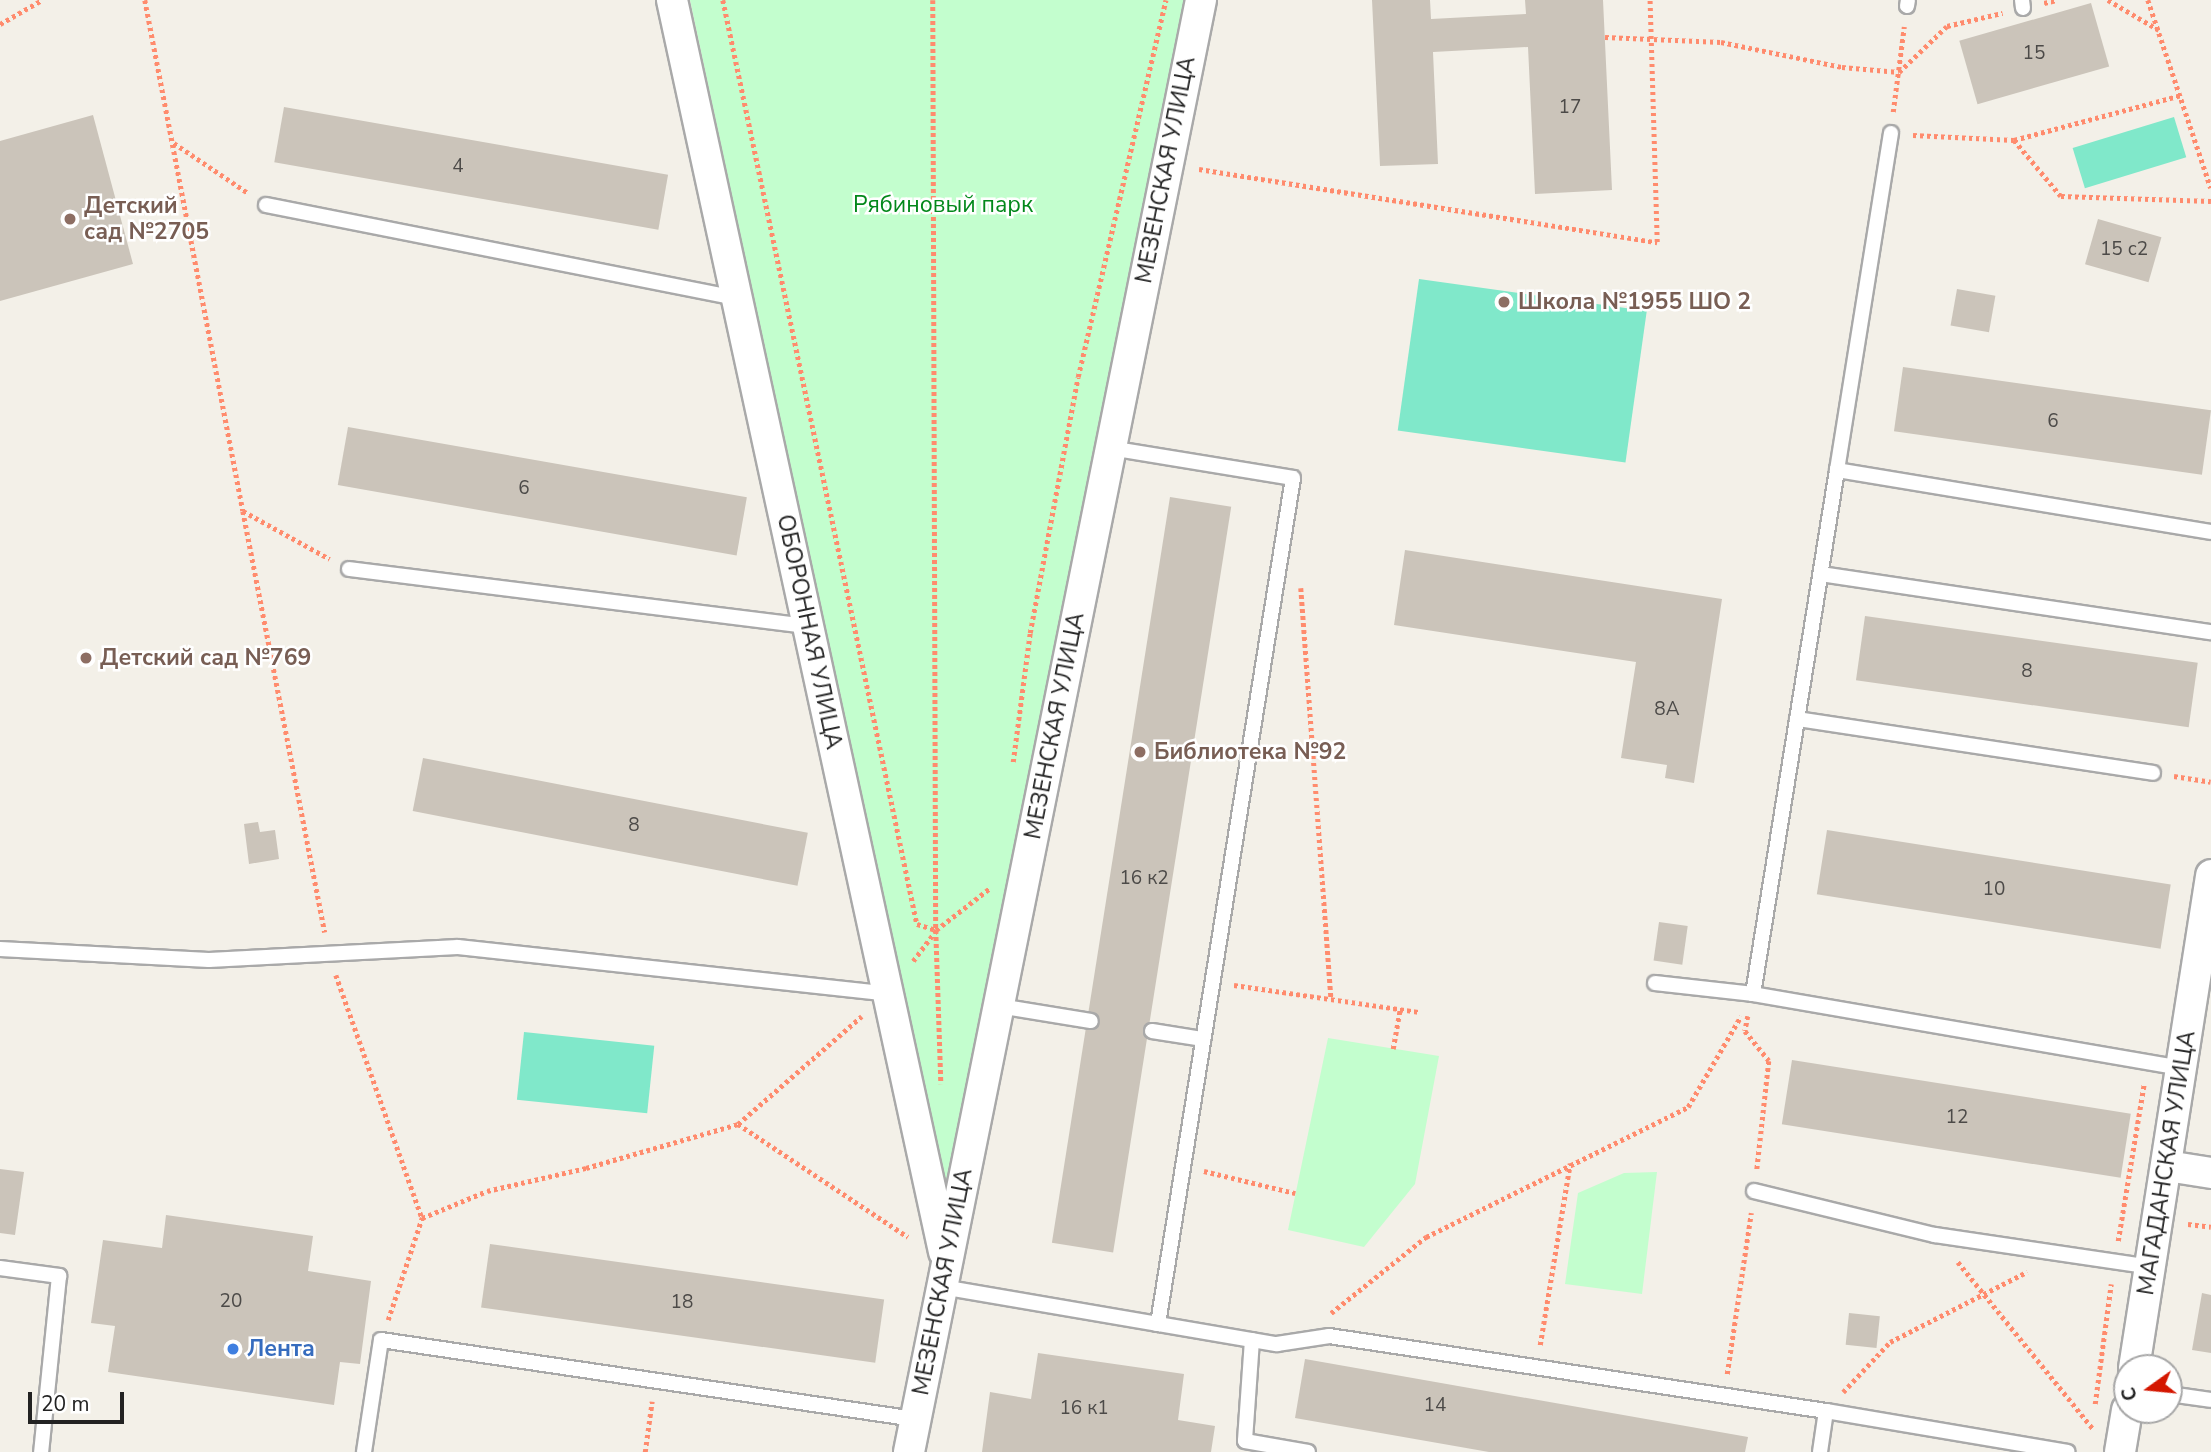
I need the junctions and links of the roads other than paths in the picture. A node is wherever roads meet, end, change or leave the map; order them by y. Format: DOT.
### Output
graph roads {
  1 [pos="672,0"];
  2 [pos="1201,0"];
  3 [pos="1891,134"];
  4 [pos="266,205"];
  5 [pos="735,299"];
  6 [pos="1110,448"];
  7 [pos="1837,470"];
  8 [pos="2211,532"];
  9 [pos="349,569"];
  10 [pos="1821,574"];
  11 [pos="809,626"];
  12 [pos="2211,632"];
  13 [pos="1797,719"];
  14 [pos="2153,773"];
  15 [pos="2211,875"];
  16 [pos="0,949"];
  17 [pos="1655,983"];
  18 [pos="888,994"];
  19 [pos="1754,994"];
  20 [pos="999,1006"];
  21 [pos="1091,1021"];
  22 [pos="1152,1031"];
  23 [pos="1203,1039"];
  24 [pos="2182,1068"];
  25 [pos="2167,1166"];
  26 [pos="2211,1173"];
  27 [pos="1754,1191"];
  28 [pos="2151,1267"];
  29 [pos="0,1268"];
  30 [pos="944,1275"];
  31 [pos="1158,1324"];
  32 [pos="1252,1340"];
  33 [pos="2136,1354"];
  34 [pos="2183,1396"];
  35 [pos="2211,1400"];
  36 [pos="1826,1410"];
  37 [pos="915,1419"];
  38 [pos="2120,1424"];
  39 [pos="2109,1444"];
  40 [pos="1244,1447"];
  41 [pos="41,1452"];
  42 [pos="364,1452"];
  43 [pos="909,1452"];
  44 [pos="1308,1452"];
  45 [pos="1820,1452"];
  46 [pos="2068,1452"];
  1 -- 5 [label="street, ОБОРОННАЯ УЛИЦА"];
  2 -- 6 [label="street, МЕЗЕНСКАЯ УЛИЦА"];
  3 -- 7 [label="lane"];
  4 -- 5 [label="lane"];
  5 -- 11 [label="street, ОБОРОННАЯ УЛИЦА"];
  6 -- 20 [label="street, МЕЗЕНСКАЯ УЛИЦА"];
  6 -- 23 [label="lane"];
  7 -- 8 [label="lane"];
  7 -- 10 [label="lane"];
  9 -- 11 [label="lane"];
  10 -- 12 [label="lane"];
  10 -- 13 [label="lane"];
  11 -- 18 [label="street, ОБОРОННАЯ УЛИЦА"];
  13 -- 14 [label="lane"];
  13 -- 19 [label="lane"];
  15 -- 24 [label="street, МАГАДАНСКАЯ УЛИЦА"];
  16 -- 18 [label="lane"];
  17 -- 19 [label="lane"];
  18 -- 30 [label="street, ОБОРОННАЯ УЛИЦА"];
  19 -- 24 [label="lane"];
  20 -- 21 [label="lane"];
  20 -- 30 [label="street, МЕЗЕНСКАЯ УЛИЦА"];
  22 -- 23 [label="lane"];
  23 -- 31 [label="lane"];
  24 -- 25 [label="street, МАГАДАНСКАЯ УЛИЦА"];
  25 -- 26 [label="street"];
  25 -- 28 [label="street, МАГАДАНСКАЯ УЛИЦА"];
  27 -- 28 [label="lane"];
  28 -- 33 [label="street, МАГАДАНСКАЯ УЛИЦА"];
  29 -- 41 [label="lane"];
  30 -- 31 [label="lane"];
  30 -- 37 [label="street, МЕЗЕНСКАЯ УЛИЦА"];
  31 -- 32 [label="lane"];
  32 -- 36 [label="lane"];
  32 -- 40 [label="lane"];
  34 -- 35 [label="lane"];
  36 -- 45 [label="lane"];
  36 -- 46 [label="lane"];
  37 -- 42 [label="lane"];
  37 -- 43 [label="street, МЕЗЕНСКАЯ УЛИЦА"];
  38 -- 39 [label="street"];
  40 -- 44 [label="lane"];
}
